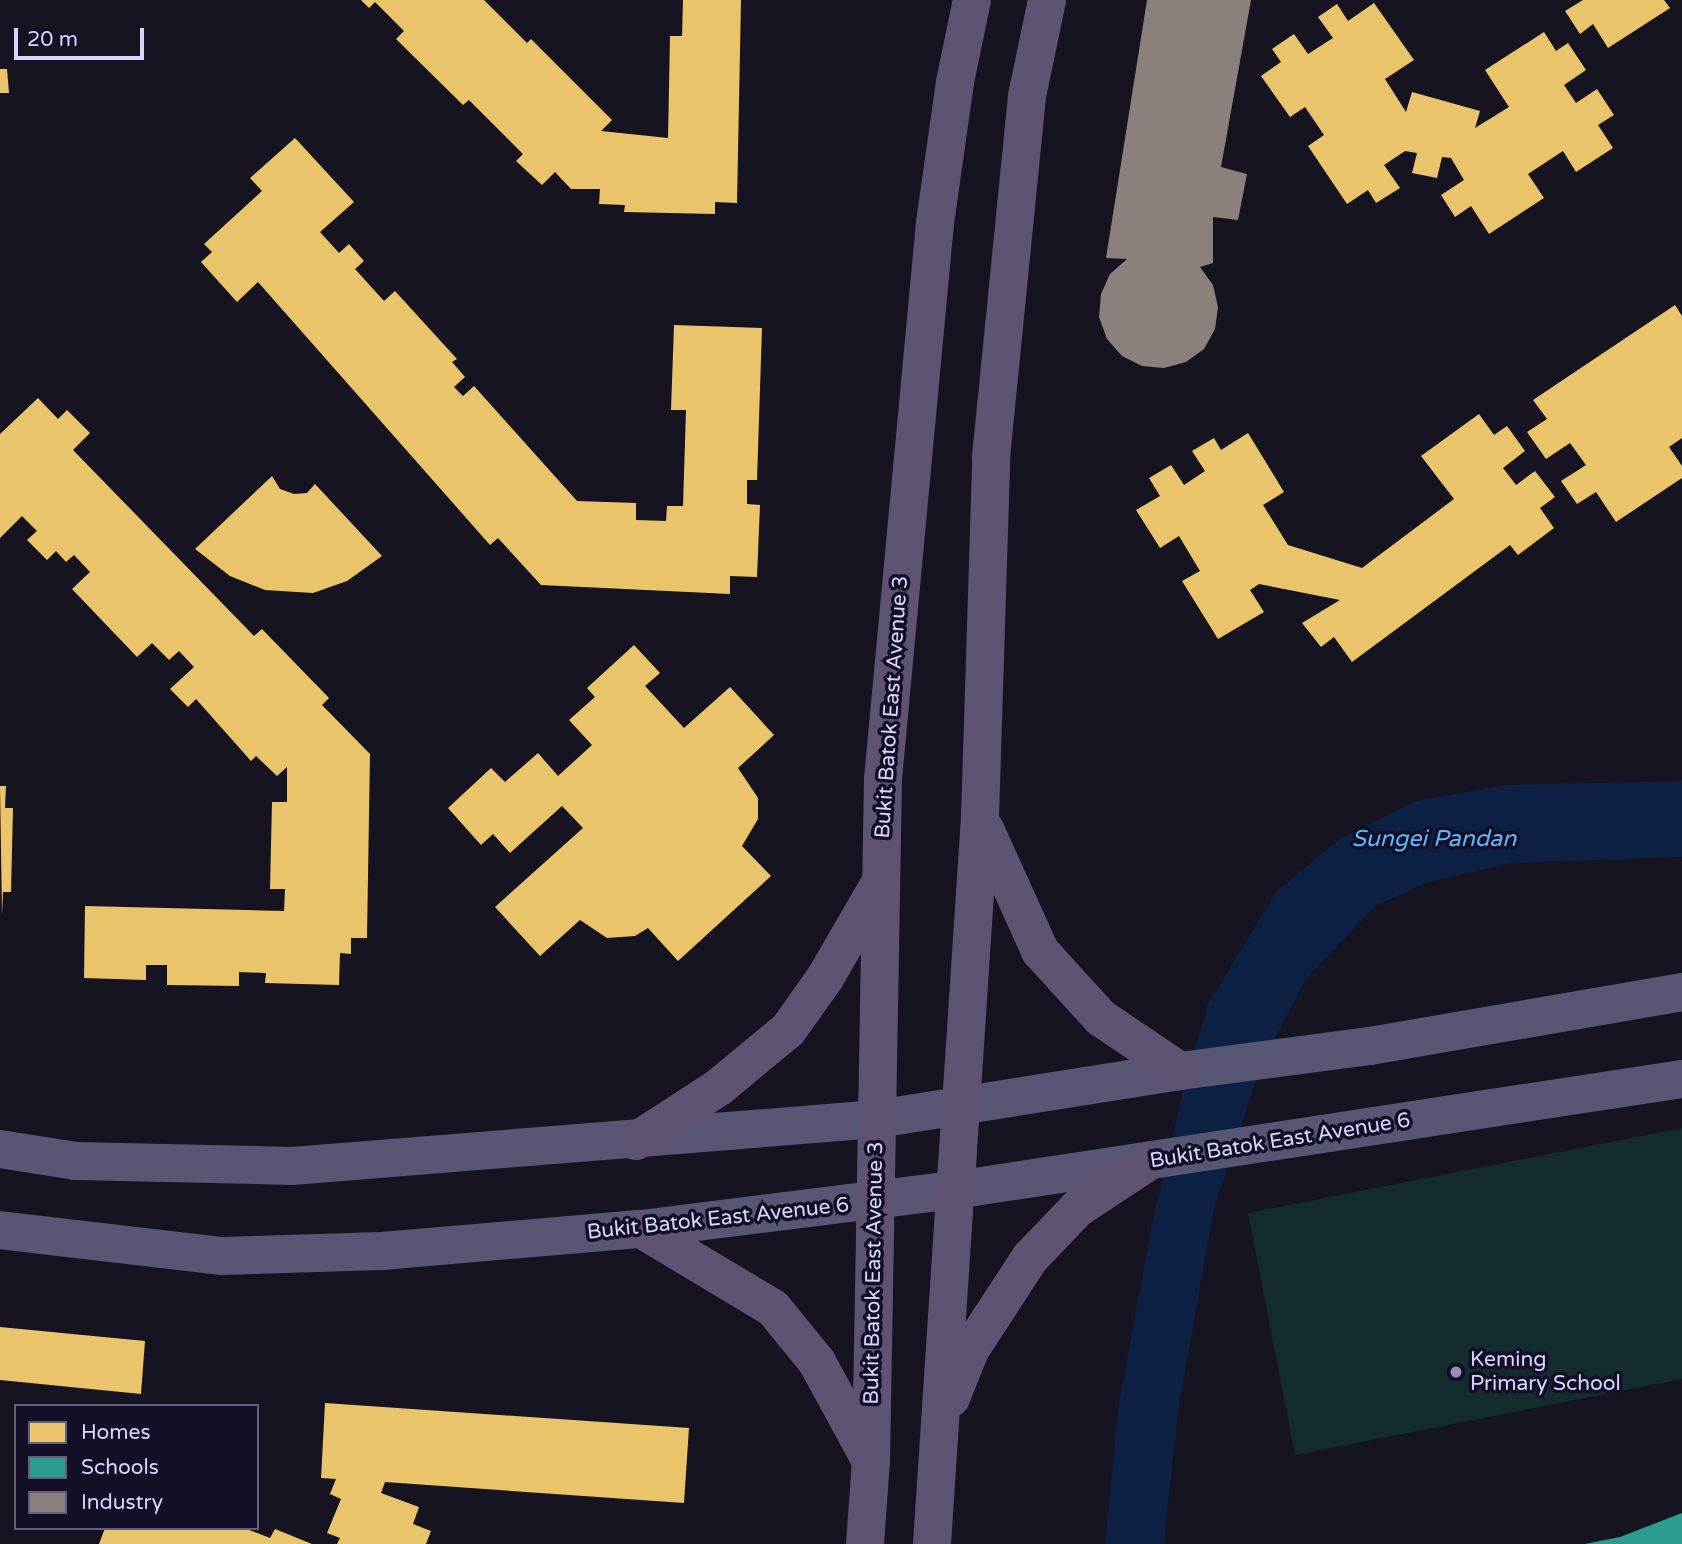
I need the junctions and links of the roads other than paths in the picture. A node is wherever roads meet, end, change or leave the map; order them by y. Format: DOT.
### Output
graph roads {
  1 [pos="972,0"];
  2 [pos="1047,0"];
  3 [pos="981,817"];
  4 [pos="882,881"];
  5 [pos="1682,992"];
  6 [pos="1184,1070"];
  7 [pos="1682,1079"];
  8 [pos="958,1108"];
  9 [pos="877,1119"];
  10 [pos="636,1141"];
  11 [pos="0,1149"];
  12 [pos="1160,1159"];
  13 [pos="955,1190"];
  14 [pos="873,1201"];
  15 [pos="641,1229"];
  16 [pos="0,1230"];
  17 [pos="937,1432"];
  18 [pos="871,1461"];
  19 [pos="865,1544"];
  20 [pos="932,1544"];
  1 -- 4 [label="main road, Bukit Batok East Avenue 3"];
  2 -- 3 [label="main road"];
  3 -- 6 [label="main road"];
  3 -- 8 [label="main road"];
  4 -- 9 [label="main road, Bukit Batok East Avenue 3"];
  4 -- 10 [label="main road"];
  5 -- 6 [label="main road"];
  6 -- 8 [label="main road"];
  7 -- 12 [label="main road, Bukit Batok East Avenue 6"];
  8 -- 9 [label="main road"];
  8 -- 13 [label="main road"];
  9 -- 10 [label="main road"];
  9 -- 14 [label="main road, Bukit Batok East Avenue 3"];
  10 -- 11 [label="main road"];
  12 -- 13 [label="main road, Bukit Batok East Avenue 6"];
  12 -- 17 [label="main road"];
  13 -- 14 [label="main road, Bukit Batok East Avenue 6"];
  13 -- 17 [label="main road"];
  14 -- 15 [label="main road, Bukit Batok East Avenue 6"];
  14 -- 18 [label="main road, Bukit Batok East Avenue 3"];
  15 -- 16 [label="main road, Bukit Batok East Avenue 6"];
  15 -- 18 [label="main road"];
  17 -- 20 [label="main road"];
  18 -- 19 [label="main road, Bukit Batok East Avenue 3"];
}
